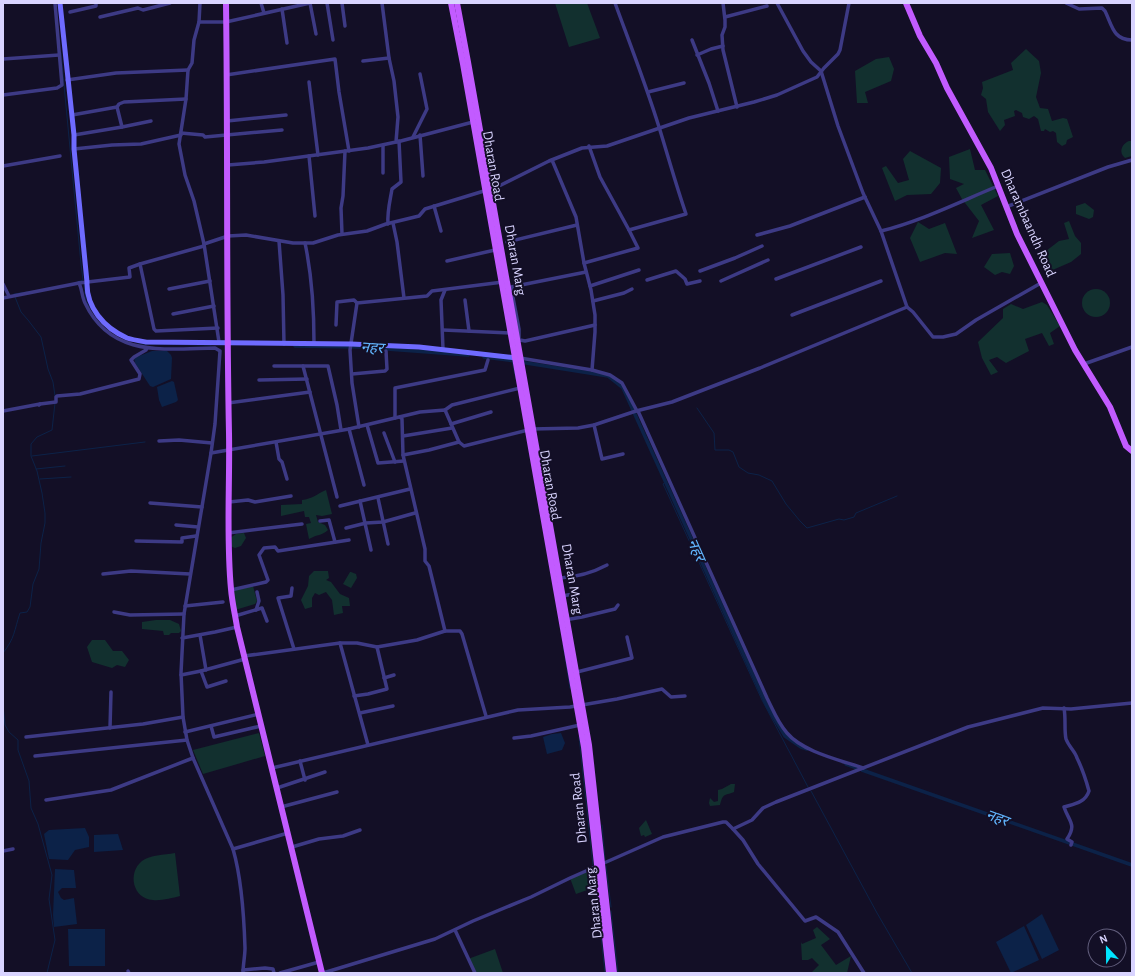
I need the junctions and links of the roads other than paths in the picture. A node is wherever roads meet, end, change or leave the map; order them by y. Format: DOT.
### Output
graph roads {
  1 [pos="55,3"];
  2 [pos="60,3"];
  3 [pos="96,3"];
  4 [pos="170,3"];
  5 [pos="200,3"];
  6 [pos="226,3"];
  7 [pos="261,3"];
  8 [pos="283,3"];
  9 [pos="310,3"];
  10 [pos="327,3"];
  11 [pos="342,3"];
  12 [pos="382,3"];
  13 [pos="451,3"];
  14 [pos="456,3"];
  15 [pos="615,3"];
  16 [pos="723,3"];
  17 [pos="777,3"];
  18 [pos="849,3"];
  19 [pos="906,3"];
  20 [pos="1066,3"];
  21 [pos="767,6"];
  22 [pos="283,9"];
  23 [pos="70,12"];
  24 [pos="264,13"];
  25 [pos="100,17"];
  26 [pos="725,17"];
  27 [pos="199,22"];
  28 [pos="226,22"];
  29 [pos="345,26"];
  30 [pos="316,34"];
  31 [pos="333,40"];
  32 [pos="692,40"];
  33 [pos="1132,40"];
  34 [pos="287,43"];
  35 [pos="723,46"];
  36 [pos="60,55"];
  37 [pos="697,55"];
  38 [pos="389,58"];
  39 [pos="3,59"];
  40 [pos="363,61"];
  41 [pos="188,70"];
  42 [pos="821,71"];
  43 [pos="420,74"];
  44 [pos="226,75"];
  45 [pos="65,80"];
  46 [pos="309,82"];
  47 [pos="684,83"];
  48 [pos="648,92"];
  49 [pos="3,95"];
  50 [pos="186,99"];
  51 [pos="117,107"];
  52 [pos="736,107"];
  53 [pos="474,111"];
  54 [pos="718,111"];
  55 [pos="72,115"];
  56 [pos="286,115"];
  57 [pos="151,121"];
  58 [pos="227,121"];
  59 [pos="473,122"];
  60 [pos="122,127"];
  61 [pos="660,127"];
  62 [pos="282,130"];
  63 [pos="181,134"];
  64 [pos="74,135"];
  65 [pos="420,135"];
  66 [pos="227,136"];
  67 [pos="413,137"];
  68 [pos="397,142"];
  69 [pos="383,146"];
  70 [pos="589,146"];
  71 [pos="74,149"];
  72 [pos="347,151"];
  73 [pos="318,155"];
  74 [pos="60,156"];
  75 [pos="309,156"];
  76 [pos="552,160"];
  77 [pos="1132,160"];
  78 [pos="228,165"];
  79 [pos="3,166"];
  80 [pos="383,173"];
  81 [pos="424,176"];
  82 [pos="998,186"];
  83 [pos="487,190"];
  84 [pos="865,197"];
  85 [pos="434,206"];
  86 [pos="1006,207"];
  87 [pos="315,216"];
  88 [pos="393,223"];
  89 [pos="388,224"];
  90 [pos="577,225"];
  91 [pos="629,230"];
  92 [pos="441,231"];
  93 [pos="881,231"];
  94 [pos="342,234"];
  95 [pos="757,235"];
  96 [pos="228,236"];
  97 [pos="279,240"];
  98 [pos="507,242"];
  99 [pos="305,243"];
  100 [pos="204,245"];
  101 [pos="762,246"];
  102 [pos="861,247"];
  103 [pos="495,250"];
  104 [pos="768,260"];
  105 [pos="447,262"];
  106 [pos="584,263"];
  107 [pos="140,264"];
  108 [pos="639,270"];
  109 [pos="700,271"];
  110 [pos="586,272"];
  111 [pos="776,279"];
  112 [pos="647,280"];
  113 [pos="210,281"];
  114 [pos="700,281"];
  115 [pos="722,281"];
  116 [pos="881,281"];
  117 [pos="87,282"];
  118 [pos="503,282"];
  119 [pos="79,283"];
  120 [pos="1041,283"];
  121 [pos="3,284"];
  122 [pos="590,286"];
  123 [pos="169,289"];
  124 [pos="632,289"];
  125 [pos="445,290"];
  126 [pos="9,296"];
  127 [pos="3,298"];
  128 [pos="404,298"];
  129 [pos="465,300"];
  130 [pos="593,301"];
  131 [pos="357,304"];
  132 [pos="214,306"];
  133 [pos="907,307"];
  134 [pos="173,314"];
  135 [pos="792,315"];
  136 [pos="336,325"];
  137 [pos="595,325"];
  138 [pos="218,328"];
  139 [pos="443,330"];
  140 [pos="469,331"];
  141 [pos="510,333"];
  142 [pos="219,342"];
  143 [pos="227,342"];
  144 [pos="314,343"];
  145 [pos="284,344"];
  146 [pos="351,344"];
  147 [pos="1132,347"];
  148 [pos="147,348"];
  149 [pos="443,349"];
  150 [pos="386,351"];
  151 [pos="517,358"];
  152 [pos="488,360"];
  153 [pos="1083,365"];
  154 [pos="274,366"];
  155 [pos="303,366"];
  156 [pos="592,370"];
  157 [pos="352,374"];
  158 [pos="307,379"];
  159 [pos="259,380"];
  160 [pos="520,388"];
  161 [pos="310,392"];
  162 [pos="228,403"];
  163 [pos="445,410"];
  164 [pos="3,411"];
  165 [pos="636,411"];
  166 [pos="491,412"];
  167 [pos="397,418"];
  168 [pos="367,425"];
  169 [pos="594,425"];
  170 [pos="452,426"];
  171 [pos="359,427"];
  172 [pos="349,429"];
  173 [pos="341,430"];
  174 [pos="530,430"];
  175 [pos="384,433"];
  176 [pos="320,434"];
  177 [pos="403,436"];
  178 [pos="158,441"];
  179 [pos="276,442"];
  180 [pos="459,442"];
  181 [pos="212,443"];
  182 [pos="230,449"];
  183 [pos="1132,451"];
  184 [pos="211,453"];
  185 [pos="403,454"];
  186 [pos="623,454"];
  187 [pos="404,461"];
  188 [pos="395,462"];
  189 [pos="287,479"];
  190 [pos="364,485"];
  191 [pos="410,489"];
  192 [pos="291,496"];
  193 [pos="337,497"];
  194 [pos="378,498"];
  195 [pos="360,501"];
  196 [pos="229,502"];
  197 [pos="150,503"];
  198 [pos="340,506"];
  199 [pos="202,507"];
  200 [pos="416,513"];
  201 [pos="320,521"];
  202 [pos="383,522"];
  203 [pos="365,523"];
  204 [pos="302,524"];
  205 [pos="176,525"];
  206 [pos="198,527"];
  207 [pos="346,528"];
  208 [pos="228,533"];
  209 [pos="196,536"];
  210 [pos="349,540"];
  211 [pos="136,541"];
  212 [pos="335,542"];
  213 [pos="388,544"];
  214 [pos="371,550"];
  215 [pos="607,564"];
  216 [pos="103,574"];
  217 [pos="190,574"];
  218 [pos="560,578"];
  219 [pos="292,588"];
  220 [pos="231,590"];
  221 [pos="257,592"];
  222 [pos="577,592"];
  223 [pos="563,596"];
  224 [pos="223,602"];
  225 [pos="618,605"];
  226 [pos="185,606"];
  227 [pos="256,610"];
  228 [pos="114,612"];
  229 [pos="184,614"];
  230 [pos="235,616"];
  231 [pos="565,620"];
  232 [pos="267,621"];
  233 [pos="237,627"];
  234 [pos="446,632"];
  235 [pos="200,635"];
  236 [pos="627,637"];
  237 [pos="182,638"];
  238 [pos="340,643"];
  239 [pos="377,647"];
  240 [pos="294,649"];
  241 [pos="244,657"];
  242 [pos="206,670"];
  243 [pos="201,671"];
  244 [pos="577,672"];
  245 [pos="181,675"];
  246 [pos="394,676"];
  247 [pos="384,678"];
  248 [pos="226,681"];
  249 [pos="111,692"];
  250 [pos="354,696"];
  251 [pos="686,696"];
  252 [pos="1132,703"];
  253 [pos="580,705"];
  254 [pos="393,706"];
  255 [pos="1064,708"];
  256 [pos="360,713"];
  257 [pos="259,714"];
  258 [pos="486,716"];
  259 [pos="183,717"];
  260 [pos="580,725"];
  261 [pos="211,726"];
  262 [pos="262,726"];
  263 [pos="110,728"];
  264 [pos="185,732"];
  265 [pos="26,737"];
  266 [pos="514,738"];
  267 [pos="187,740"];
  268 [pos="368,745"];
  269 [pos="34,756"];
  270 [pos="588,756"];
  271 [pos="193,758"];
  272 [pos="300,761"];
  273 [pos="272,768"];
  274 [pos="863,768"];
  275 [pos="325,772"];
  276 [pos="305,780"];
  277 [pos="277,788"];
  278 [pos="336,792"];
  279 [pos="46,800"];
  280 [pos="281,807"];
  281 [pos="733,829"];
  282 [pos="360,830"];
  283 [pos="288,833"];
  284 [pos="1071,843"];
  285 [pos="292,847"];
  286 [pos="13,849"];
  287 [pos="233,849"];
  288 [pos="3,851"];
  289 [pos="599,865"];
  290 [pos="455,930"];
  291 [pos="608,941"];
  292 [pos="320,961"];
  293 [pos="243,971"];
  294 [pos="274,973"];
  295 [pos="280,973"];
  296 [pos="322,973"];
  297 [pos="475,973"];
  298 [pos="609,973"];
  299 [pos="614,973"];
  300 [pos="864,973"];
  1 -- 36 [label="street"];
  2 -- 45 [label="street"];
  3 -- 23 [label="street"];
  4 -- 25 [label="street"];
  5 -- 27 [label="street"];
  6 -- 28 [label="main road"];
  7 -- 24 [label="street"];
  8 -- 22 [label="street"];
  9 -- 22 [label="street"];
  9 -- 30 [label="street"];
  10 -- 31 [label="street"];
  11 -- 29 [label="street"];
  12 -- 38 [label="street"];
  13 -- 53 [label="main road, Dharan Road"];
  14 -- 53 [label="main road, Dharan Marg"];
  15 -- 48 [label="street"];
  16 -- 26 [label="street"];
  17 -- 42 [label="street"];
  18 -- 42 [label="street"];
  19 -- 82 [label="main road, Dharambaandh Road"];
  20 -- 33 [label="street"];
  21 -- 26 [label="street"];
  22 -- 24 [label="street"];
  22 -- 34 [label="street"];
  24 -- 28 [label="street"];
  26 -- 35 [label="street"];
  27 -- 28 [label="street"];
  27 -- 41 [label="street"];
  28 -- 44 [label="main road"];
  32 -- 37 [label="street"];
  35 -- 37 [label="street"];
  35 -- 52 [label="street"];
  36 -- 39 [label="street"];
  36 -- 45 [label="street"];
  37 -- 54 [label="street"];
  38 -- 40 [label="street"];
  38 -- 68 [label="street"];
  41 -- 45 [label="street"];
  41 -- 50 [label="street"];
  42 -- 52 [label="street"];
  42 -- 84 [label="street"];
  43 -- 67 [label="street"];
  44 -- 58 [label="main road"];
  44 -- 72 [label="street"];
  45 -- 49 [label="street"];
  45 -- 55 [label="street"];
  46 -- 73 [label="street"];
  47 -- 48 [label="street"];
  48 -- 61 [label="street"];
  50 -- 51 [label="street"];
  50 -- 63 [label="street"];
  51 -- 55 [label="street"];
  51 -- 60 [label="street"];
  52 -- 54 [label="street"];
  53 -- 59 [label="main road, Dharan Road"];
  53 -- 83 [label="main road, Dharan Marg"];
  54 -- 61 [label="street"];
  55 -- 64 [label="street"];
  56 -- 58 [label="street"];
  57 -- 60 [label="street"];
  58 -- 66 [label="main road"];
  59 -- 65 [label="street"];
  59 -- 83 [label="main road, Dharan Road"];
  60 -- 64 [label="street"];
  61 -- 70 [label="street"];
  61 -- 91 [label="street"];
  62 -- 66 [label="street"];
  63 -- 66 [label="street"];
  63 -- 71 [label="street"];
  63 -- 100 [label="street"];
  64 -- 71 [label="street"];
  65 -- 67 [label="street"];
  65 -- 81 [label="street"];
  66 -- 78 [label="main road"];
  67 -- 68 [label="street"];
  68 -- 69 [label="street"];
  68 -- 89 [label="street"];
  69 -- 72 [label="street"];
  69 -- 80 [label="street"];
  70 -- 76 [label="street"];
  70 -- 91 [label="street"];
  71 -- 117 [label="street"];
  72 -- 73 [label="street"];
  72 -- 94 [label="street"];
  73 -- 75 [label="street"];
  74 -- 79 [label="street"];
  75 -- 78 [label="street"];
  75 -- 87 [label="street"];
  76 -- 83 [label="street"];
  76 -- 90 [label="street"];
  77 -- 86 [label="street"];
  78 -- 96 [label="main road"];
  82 -- 86 [label="main road, Dharambaandh Road"];
  82 -- 93 [label="street"];
  83 -- 85 [label="street"];
  83 -- 103 [label="main road, Dharan Road"];
  83 -- 118 [label="main road, Dharan Marg"];
  84 -- 93 [label="street"];
  84 -- 95 [label="street"];
  85 -- 88 [label="street"];
  85 -- 92 [label="street"];
  86 -- 120 [label="main road, Dharambaandh Road"];
  88 -- 89 [label="street"];
  88 -- 128 [label="street"];
  89 -- 94 [label="street"];
  90 -- 98 [label="street"];
  90 -- 106 [label="street"];
  91 -- 106 [label="street"];
  93 -- 133 [label="street"];
  94 -- 99 [label="street"];
  96 -- 97 [label="street"];
  96 -- 100 [label="street"];
  96 -- 143 [label="main road"];
  97 -- 99 [label="street"];
  97 -- 145 [label="street"];
  99 -- 144 [label="street"];
  100 -- 107 [label="street"];
  100 -- 113 [label="street"];
  101 -- 109 [label="street"];
  102 -- 111 [label="street"];
  103 -- 105 [label="street"];
  103 -- 118 [label="main road, Dharan Road"];
  104 -- 115 [label="street"];
  106 -- 110 [label="street"];
  107 -- 117 [label="street"];
  107 -- 138 [label="street"];
  108 -- 122 [label="street"];
  110 -- 122 [label="street"];
  110 -- 137 [label="street"];
  112 -- 114 [label="street"];
  113 -- 123 [label="street"];
  113 -- 132 [label="street"];
  116 -- 135 [label="street"];
  117 -- 119 [label="street"];
  117 -- 142 [label="street"];
  118 -- 125 [label="street"];
  118 -- 141 [label="main road, Dharan Road"];
  118 -- 151 [label="main road, Dharan Marg"];
  119 -- 126 [label="street"];
  119 -- 148 [label="street"];
  120 -- 133 [label="street"];
  120 -- 153 [label="main road, Dharambaandh Road"];
  121 -- 126 [label="street"];
  122 -- 130 [label="street"];
  124 -- 130 [label="street"];
  125 -- 128 [label="street"];
  125 -- 139 [label="street"];
  126 -- 127 [label="street"];
  128 -- 131 [label="street"];
  129 -- 140 [label="street"];
  130 -- 137 [label="street"];
  131 -- 136 [label="street"];
  131 -- 146 [label="street"];
  132 -- 134 [label="street"];
  132 -- 138 [label="street"];
  133 -- 165 [label="street"];
  137 -- 156 [label="street"];
  138 -- 142 [label="street"];
  139 -- 140 [label="street"];
  139 -- 149 [label="street"];
  140 -- 141 [label="street"];
  141 -- 151 [label="main road, Dharan Road"];
  142 -- 143 [label="street"];
  143 -- 145 [label="street"];
  143 -- 162 [label="main road"];
  144 -- 145 [label="street"];
  144 -- 146 [label="street"];
  146 -- 149 [label="street"];
  146 -- 157 [label="street"];
  147 -- 153 [label="street"];
  148 -- 164 [label="street"];
  148 -- 181 [label="street"];
  149 -- 151 [label="street"];
  150 -- 157 [label="street"];
  151 -- 156 [label="street"];
  151 -- 160 [label="main road, Dharan Road"];
  151 -- 174 [label="main road, Dharan Marg"];
  152 -- 167 [label="street"];
  153 -- 183 [label="main road, Dharambaandh Road"];
  154 -- 155 [label="street"];
  155 -- 158 [label="street"];
  155 -- 173 [label="street"];
  156 -- 165 [label="street"];
  157 -- 171 [label="street"];
  158 -- 159 [label="street"];
  158 -- 161 [label="street"];
  160 -- 163 [label="street"];
  160 -- 174 [label="main road, Dharan Road"];
  161 -- 162 [label="street"];
  161 -- 176 [label="street"];
  162 -- 182 [label="main road"];
  163 -- 167 [label="street"];
  163 -- 170 [label="street"];
  165 -- 169 [label="street"];
  165 -- 274 [label="street"];
  166 -- 170 [label="street"];
  167 -- 168 [label="street"];
  167 -- 177 [label="street"];
  168 -- 171 [label="street"];
  168 -- 188 [label="street"];
  169 -- 174 [label="street"];
  169 -- 186 [label="street"];
  170 -- 177 [label="street"];
  170 -- 180 [label="street"];
  171 -- 172 [label="street"];
  172 -- 173 [label="street"];
  172 -- 190 [label="street"];
  173 -- 176 [label="street"];
  174 -- 180 [label="street"];
  174 -- 218 [label="main road, Dharan Marg"];
  174 -- 231 [label="main road, Dharan Road"];
  175 -- 188 [label="street"];
  176 -- 179 [label="street"];
  176 -- 193 [label="street"];
  177 -- 185 [label="street"];
  178 -- 181 [label="street"];
  179 -- 182 [label="street"];
  179 -- 189 [label="street"];
  180 -- 185 [label="street"];
  181 -- 184 [label="street"];
  182 -- 184 [label="street"];
  182 -- 196 [label="main road"];
  184 -- 199 [label="street"];
  185 -- 187 [label="street"];
  187 -- 188 [label="street"];
  187 -- 191 [label="street"];
  191 -- 194 [label="street"];
  191 -- 200 [label="street"];
  192 -- 196 [label="street"];
  194 -- 195 [label="street"];
  194 -- 202 [label="street"];
  195 -- 198 [label="street"];
  195 -- 203 [label="street"];
  196 -- 208 [label="main road"];
  197 -- 199 [label="street"];
  199 -- 206 [label="street"];
  200 -- 202 [label="street"];
  200 -- 234 [label="street"];
  201 -- 212 [label="street"];
  202 -- 203 [label="street"];
  202 -- 213 [label="street"];
  203 -- 207 [label="street"];
  203 -- 214 [label="street"];
  204 -- 208 [label="street"];
  205 -- 206 [label="street"];
  206 -- 209 [label="street"];
  208 -- 220 [label="main road"];
  209 -- 211 [label="street"];
  209 -- 217 [label="street"];
  210 -- 212 [label="street"];
  212 -- 220 [label="street"];
  215 -- 218 [label="street"];
  216 -- 217 [label="street"];
  217 -- 226 [label="street"];
  218 -- 223 [label="main road, Dharan Marg"];
  219 -- 240 [label="street"];
  220 -- 230 [label="main road"];
  221 -- 227 [label="street"];
  222 -- 223 [label="street"];
  223 -- 231 [label="main road, Dharan Marg"];
  224 -- 226 [label="street"];
  225 -- 231 [label="street"];
  226 -- 229 [label="street"];
  227 -- 230 [label="street"];
  227 -- 232 [label="street"];
  228 -- 229 [label="street"];
  229 -- 237 [label="street"];
  230 -- 233 [label="main road"];
  231 -- 244 [label="main road, Dharan Marg"];
  231 -- 253 [label="main road, Dharan Road"];
  233 -- 235 [label="street"];
  233 -- 241 [label="main road"];
  234 -- 239 [label="street"];
  234 -- 258 [label="street"];
  235 -- 237 [label="street"];
  235 -- 242 [label="street"];
  236 -- 244 [label="street"];
  237 -- 245 [label="street"];
  238 -- 239 [label="street"];
  238 -- 240 [label="street"];
  238 -- 250 [label="street"];
  239 -- 247 [label="street"];
  240 -- 241 [label="street"];
  241 -- 242 [label="street"];
  241 -- 257 [label="main road"];
  242 -- 243 [label="street"];
  243 -- 245 [label="street"];
  243 -- 248 [label="street"];
  244 -- 253 [label="main road, Dharan Marg"];
  245 -- 259 [label="street"];
  246 -- 247 [label="street"];
  247 -- 250 [label="street"];
  249 -- 263 [label="street"];
  250 -- 256 [label="street"];
  251 -- 253 [label="street"];
  252 -- 255 [label="street"];
  253 -- 258 [label="street"];
  253 -- 260 [label="main road, Dharan Road"];
  253 -- 270 [label="main road, Dharan Marg"];
  254 -- 256 [label="street"];
  255 -- 274 [label="street"];
  255 -- 284 [label="street"];
  256 -- 268 [label="street"];
  257 -- 261 [label="street"];
  257 -- 262 [label="main road"];
  258 -- 268 [label="street"];
  259 -- 263 [label="street"];
  259 -- 264 [label="street"];
  260 -- 266 [label="street"];
  260 -- 270 [label="main road, Dharan Road"];
  261 -- 262 [label="street"];
  261 -- 264 [label="street"];
  262 -- 273 [label="main road"];
  263 -- 265 [label="street"];
  264 -- 267 [label="street"];
  267 -- 269 [label="street"];
  267 -- 271 [label="street"];
  268 -- 272 [label="street"];
  270 -- 289 [label="main road, Dharan Marg"];
  271 -- 279 [label="street"];
  271 -- 287 [label="street"];
  272 -- 273 [label="street"];
  272 -- 276 [label="street"];
  273 -- 277 [label="main road"];
  274 -- 281 [label="street"];
  275 -- 276 [label="street"];
  276 -- 277 [label="street"];
  277 -- 280 [label="main road"];
  278 -- 280 [label="street"];
  280 -- 283 [label="main road"];
  281 -- 289 [label="street"];
  281 -- 300 [label="street"];
  282 -- 285 [label="street"];
  283 -- 285 [label="main road"];
  283 -- 287 [label="street"];
  285 -- 292 [label="main road"];
  286 -- 288 [label="street"];
  287 -- 293 [label="street"];
  289 -- 290 [label="street"];
  289 -- 291 [label="main road, Dharan Marg"];
  290 -- 296 [label="street"];
  290 -- 297 [label="street"];
  291 -- 298 [label="main road"];
  291 -- 299 [label="main road, Dharan Marg"];
  292 -- 295 [label="street"];
  292 -- 296 [label="main road"];
  293 -- 294 [label="street"];
}
